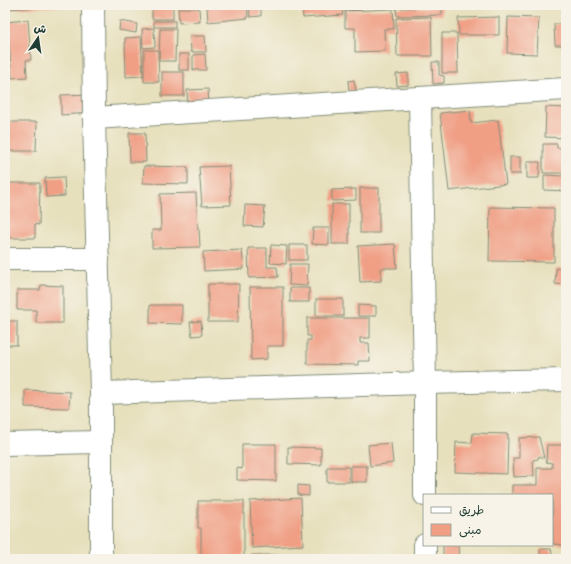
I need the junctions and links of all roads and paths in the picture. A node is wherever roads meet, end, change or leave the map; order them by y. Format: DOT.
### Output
graph roads {
  1 [pos="93,5"];
  2 [pos="566,89"];
  3 [pos="420,98"];
  4 [pos="94,118"];
  5 [pos="5,259"];
  6 [pos="98,259"];
  7 [pos="566,380"];
  8 [pos="426,383"];
  9 [pos="101,394"];
  10 [pos="100,442"];
  11 [pos="5,444"];
  12 [pos="425,494"];
  13 [pos="425,546"];
  14 [pos="101,559"];
  15 [pos="425,559"];
  1 -- 4 [label="street"];
  2 -- 3 [label="street"];
  3 -- 4 [label="street"];
  3 -- 8 [label="street"];
  4 -- 6 [label="street"];
  5 -- 6 [label="street"];
  6 -- 9 [label="street"];
  7 -- 8 [label="street"];
  8 -- 9 [label="street"];
  8 -- 12 [label="street"];
  9 -- 10 [label="street"];
  10 -- 11 [label="street"];
  10 -- 14 [label="street"];
  13 -- 15 [label="street"];
}
